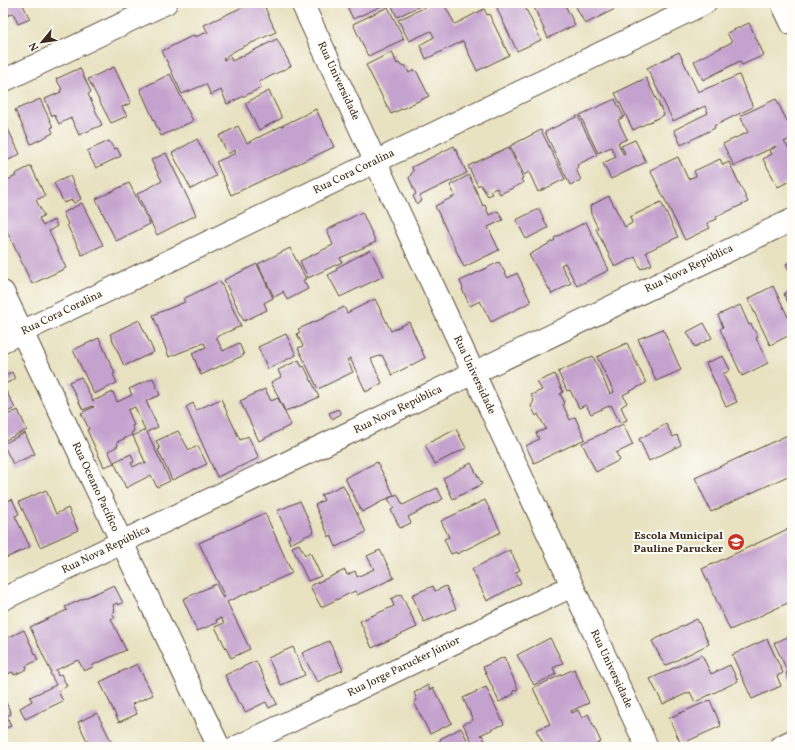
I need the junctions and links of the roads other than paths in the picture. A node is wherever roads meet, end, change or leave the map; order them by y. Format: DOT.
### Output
graph roads {
  1 [pos="166,3"];
  2 [pos="302,3"];
  3 [pos="705,3"];
  4 [pos="782,3"];
  5 [pos="792,24"];
  6 [pos="3,81"];
  7 [pos="376,162"];
  8 [pos="792,220"];
  9 [pos="3,292"];
  10 [pos="12,337"];
  11 [pos="473,373"];
  12 [pos="122,542"];
  13 [pos="572,586"];
  14 [pos="3,600"];
  15 [pos="792,741"];
  16 [pos="218,747"];
  17 [pos="237,747"];
  18 [pos="647,747"];
  19 [pos="780,747"];
  1 -- 6 [label="street"];
  2 -- 7 [label="street, Rua Universidade"];
  3 -- 7 [label="street, Rua Cora Coralina"];
  4 -- 5 [label="street"];
  7 -- 10 [label="street, Rua Cora Coralina"];
  7 -- 11 [label="street, Rua Universidade"];
  8 -- 11 [label="street, Rua Nova República"];
  9 -- 10 [label="street, Rua Oceano Pacífico"];
  10 -- 12 [label="street, Rua Oceano Pacífico"];
  11 -- 12 [label="street, Rua Nova República"];
  11 -- 13 [label="street, Rua Universidade"];
  12 -- 14 [label="street, Rua Nova República"];
  12 -- 16 [label="street, Rua Oceano Pacífico"];
  13 -- 17 [label="street, Rua Jorge Parucker Júnior"];
  13 -- 18 [label="street, Rua Universidade"];
  15 -- 19 [label="street"];
}
